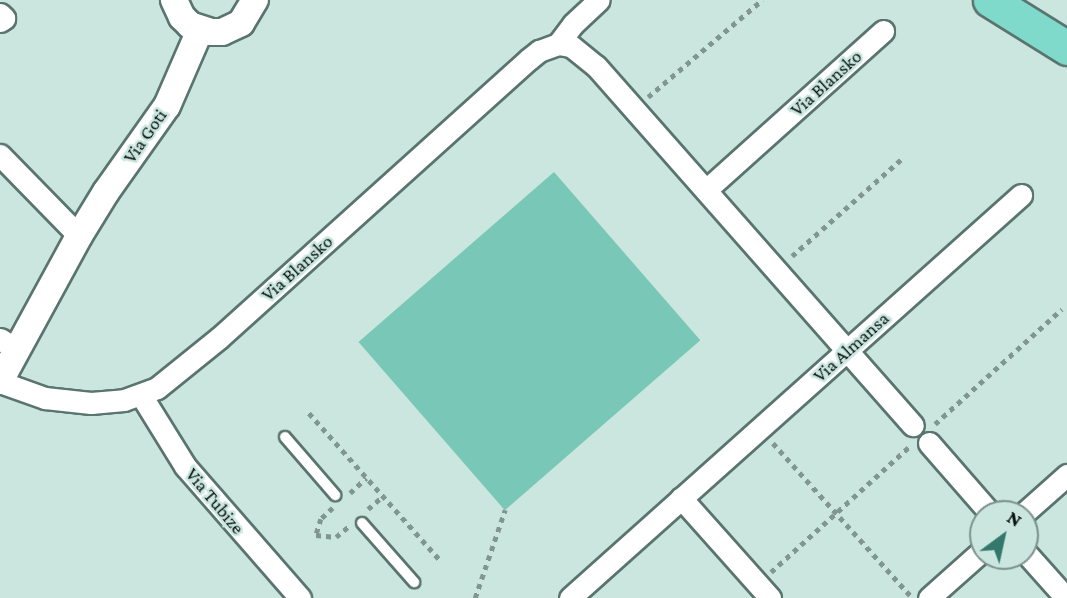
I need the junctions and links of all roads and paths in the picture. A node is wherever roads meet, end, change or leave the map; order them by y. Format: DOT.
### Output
graph roads {
  1 [pos="174,0"];
  2 [pos="255,0"];
  3 [pos="599,0"];
  4 [pos="762,0"];
  5 [pos="990,0"];
  6 [pos="0,14"];
  7 [pos="0,22"];
  8 [pos="201,30"];
  9 [pos="883,31"];
  10 [pos="558,44"];
  11 [pos="1067,48"];
  12 [pos="635,109"];
  13 [pos="0,155"];
  14 [pos="904,157"];
  15 [pos="706,190"];
  16 [pos="1021,195"];
  17 [pos="79,236"];
  18 [pos="776,270"];
  19 [pos="1062,309"];
  20 [pos="8,344"];
  21 [pos="847,351"];
  22 [pos="0,382"];
  23 [pos="141,396"];
  24 [pos="309,413"];
  25 [pos="759,429"];
  26 [pos="921,435"];
  27 [pos="285,437"];
  28 [pos="1067,475"];
  29 [pos="335,495"];
  30 [pos="681,498"];
  31 [pos="979,500"];
  32 [pos="1039,500"];
  33 [pos="505,510"];
  34 [pos="836,513"];
  35 [pos="362,523"];
  36 [pos="441,561"];
  37 [pos="969,562"];
  38 [pos="1039,568"];
  39 [pos="414,582"];
  40 [pos="764,591"];
  41 [pos="300,598"];
  42 [pos="475,598"];
  43 [pos="569,598"];
  44 [pos="913,598"];
  45 [pos="929,598"];
  46 [pos="1066,598"];
  1 -- 8 [label="street"];
  2 -- 8 [label="street"];
  3 -- 10 [label="street, Via Blansko"];
  4 -- 12 [label="path"];
  5 -- 11 [label="main road"];
  6 -- 7 [label="street"];
  8 -- 17 [label="street, Via Goti"];
  9 -- 15 [label="street, Via Blansko"];
  10 -- 12 [label="street"];
  10 -- 23 [label="street, Via Blansko"];
  12 -- 15 [label="street"];
  13 -- 17 [label="street"];
  14 -- 18 [label="path"];
  15 -- 18 [label="street"];
  16 -- 21 [label="street, Via Almansa"];
  17 -- 20 [label="street, Via Goti"];
  18 -- 21 [label="street"];
  19 -- 26 [label="path"];
  20 -- 22 [label="street, Via Goti"];
  21 -- 25 [label="street, Via Almansa"];
  21 -- 26 [label="street"];
  22 -- 23 [label="street, Via Blansko"];
  23 -- 41 [label="street, Via Tubize"];
  24 -- 36 [label="path"];
  25 -- 30 [label="street, Via Almansa"];
  25 -- 34 [label="path"];
  26 -- 31 [label="street"];
  26 -- 34 [label="path"];
  27 -- 29 [label="lane"];
  28 -- 32 [label="street"];
  30 -- 40 [label="street"];
  30 -- 43 [label="street, Via Almansa"];
  33 -- 42 [label="path"];
  34 -- 40 [label="path"];
  34 -- 44 [label="path"];
  35 -- 39 [label="lane"];
  37 -- 45 [label="street"];
  38 -- 46 [label="street"];
}
